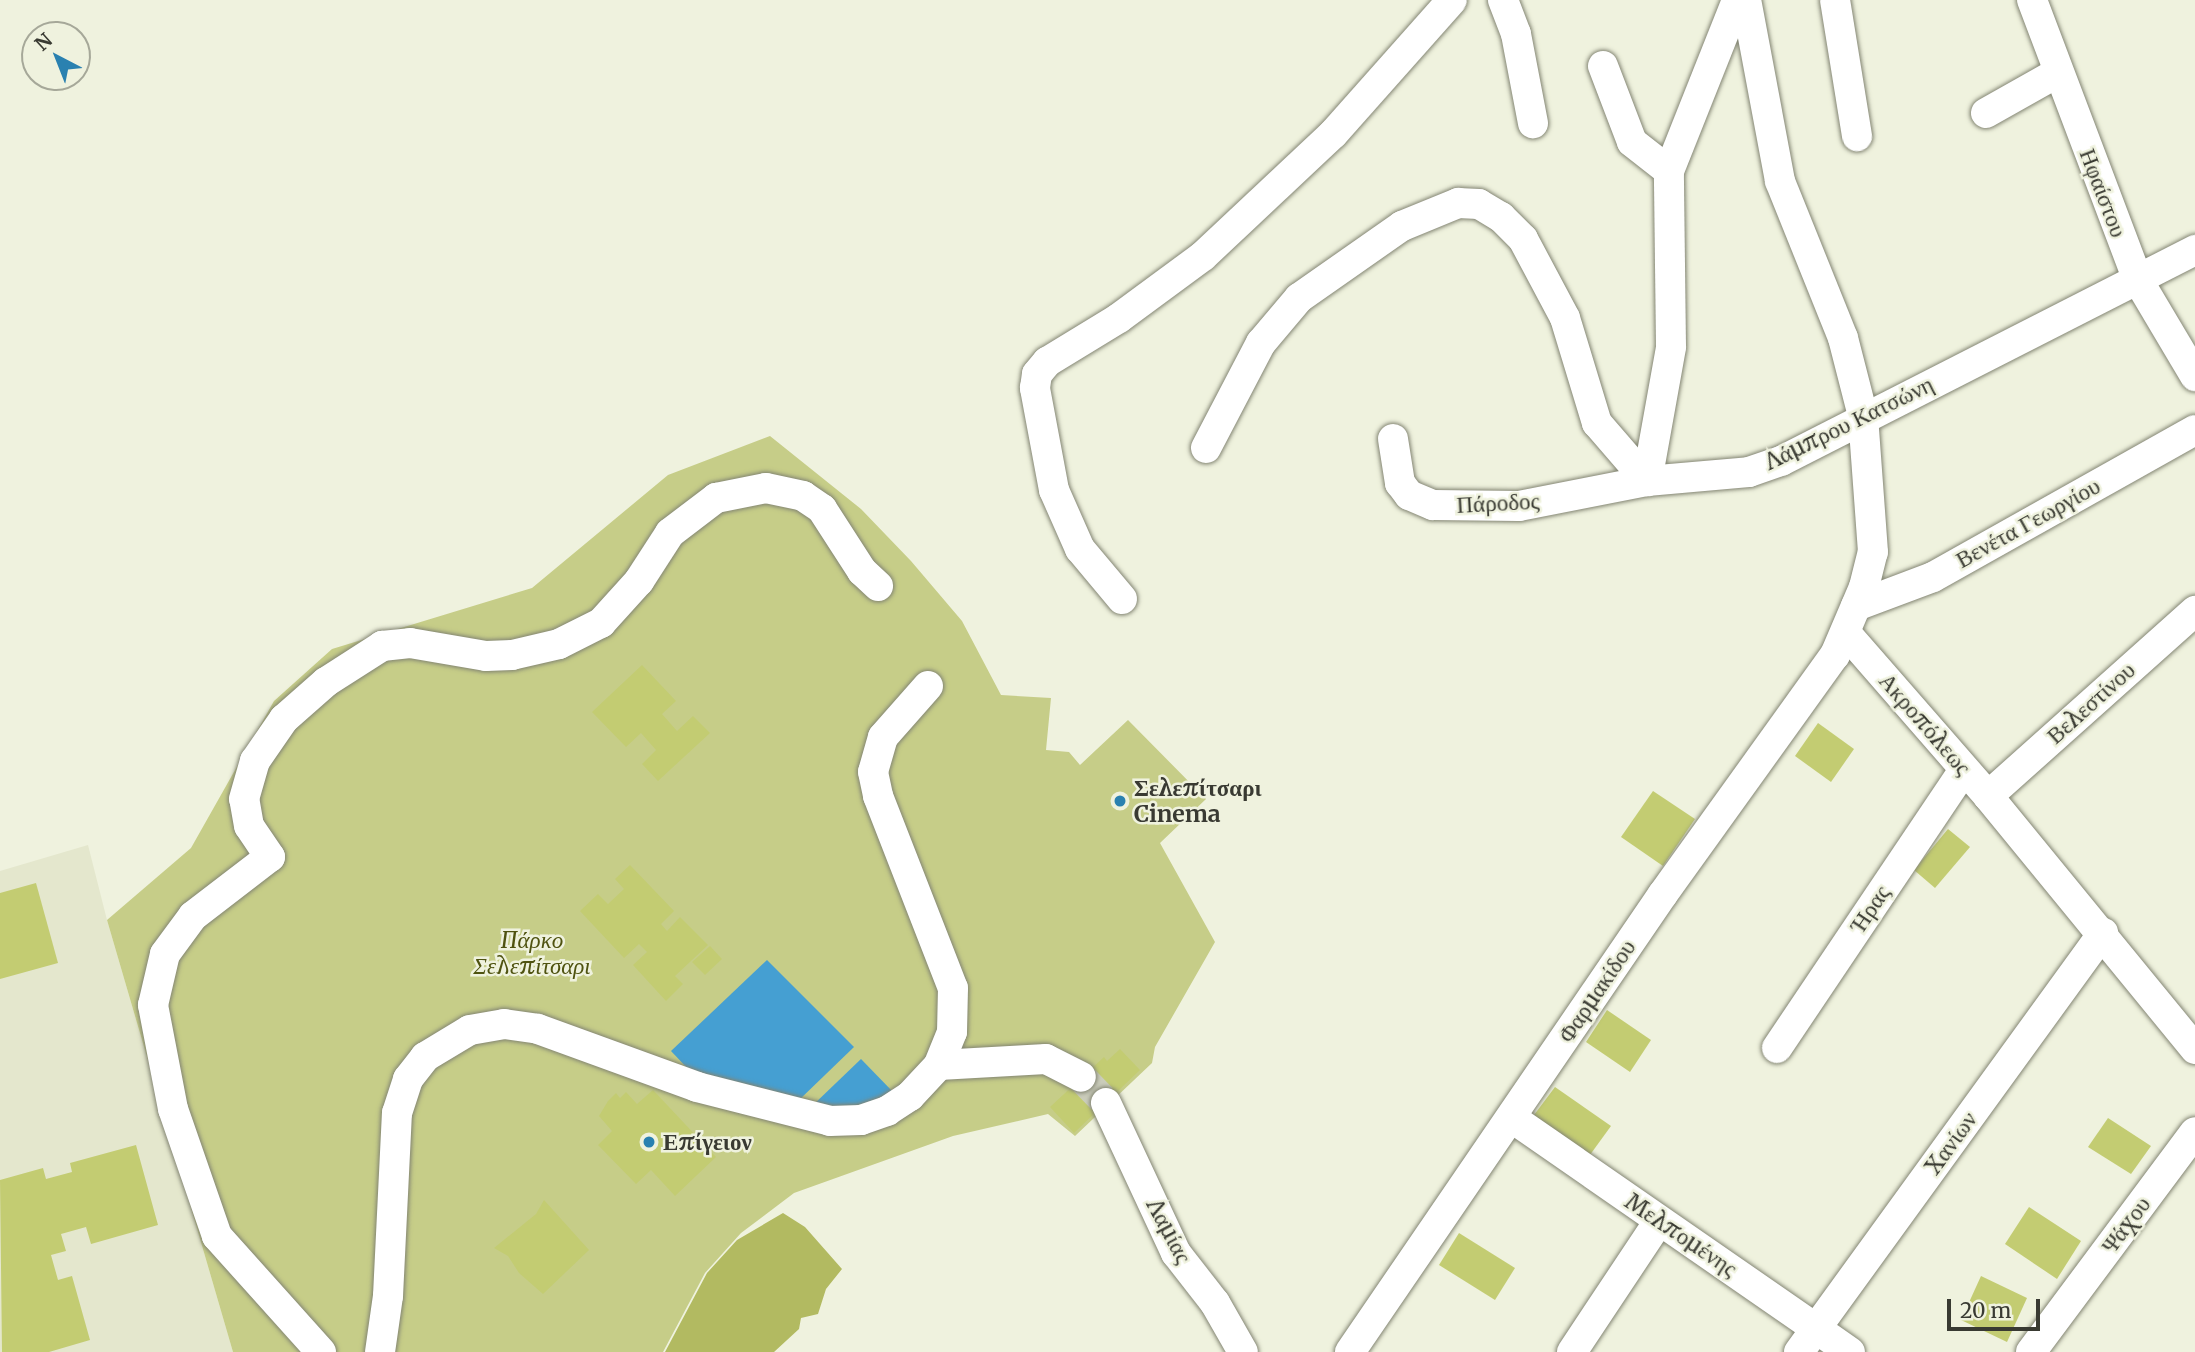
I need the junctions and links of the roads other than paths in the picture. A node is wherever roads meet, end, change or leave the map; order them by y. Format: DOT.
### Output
graph roads {
  1 [pos="1452,0"];
  2 [pos="1503,0"];
  3 [pos="1737,0"];
  4 [pos="1746,0"];
  5 [pos="1835,0"];
  6 [pos="2032,0"];
  7 [pos="1603,66"];
  8 [pos="2057,73"];
  9 [pos="1986,113"];
  10 [pos="1533,123"];
  11 [pos="1857,136"];
  12 [pos="1669,171"];
  13 [pos="2195,250"];
  14 [pos="2138,280"];
  15 [pos="2195,376"];
  16 [pos="1863,416"];
  17 [pos="2195,430"];
  18 [pos="1393,439"];
  19 [pos="1206,448"];
  20 [pos="1647,481"];
  21 [pos="878,586"];
  22 [pos="1122,599"];
  23 [pos="2195,611"];
  24 [pos="1851,620"];
  25 [pos="928,686"];
  26 [pos="1964,770"];
  27 [pos="1988,796"];
  28 [pos="2103,933"];
  29 [pos="1777,1048"];
  30 [pos="2195,1049"];
  31 [pos="939,1065"];
  32 [pos="1082,1077"];
  33 [pos="1106,1103"];
  34 [pos="1512,1118"];
  35 [pos="2195,1132"];
  36 [pos="1659,1221"];
  37 [pos="1816,1327"];
  38 [pos="321,1352"];
  39 [pos="380,1352"];
  40 [pos="1242,1352"];
  41 [pos="1350,1352"];
  42 [pos="1572,1352"];
  43 [pos="1799,1352"];
  44 [pos="1850,1352"];
  45 [pos="2031,1352"];
  1 -- 22 [label="street"];
  2 -- 10 [label="street"];
  3 -- 12 [label="street"];
  4 -- 16 [label="street"];
  5 -- 11 [label="street"];
  6 -- 8 [label="street, Ηφαίστου"];
  7 -- 12 [label="street"];
  8 -- 9 [label="street"];
  8 -- 14 [label="street, Ηφαίστου"];
  12 -- 20 [label="street"];
  13 -- 14 [label="street, Λάμπρου Κατσώνη"];
  14 -- 15 [label="street, Ηφαίστου"];
  14 -- 16 [label="street, Λάμπρου Κατσώνη"];
  16 -- 20 [label="street, Λάμπρου Κατσώνη"];
  16 -- 24 [label="street"];
  17 -- 24 [label="street, Βενέτα Γεωργίου"];
  18 -- 20 [label="street, Πάροδος"];
  19 -- 20 [label="street"];
  21 -- 38 [label="street"];
  23 -- 27 [label="street, Βελεστίνου"];
  24 -- 26 [label="street, Ακροπόλεως"];
  24 -- 34 [label="street, Φαρμακίδου"];
  25 -- 31 [label="street"];
  26 -- 27 [label="street, Ακροπόλεως"];
  26 -- 29 [label="street, Ήρας"];
  27 -- 28 [label="street, Ακροπόλεως"];
  28 -- 30 [label="street, Ακροπόλεως"];
  28 -- 37 [label="street, Χανίων"];
  31 -- 32 [label="street"];
  31 -- 39 [label="street"];
  33 -- 40 [label="street, Λαμίας"];
  34 -- 36 [label="street, Μελπομένης"];
  34 -- 41 [label="street, Φαρμακίδου"];
  35 -- 45 [label="street, Ψάχου"];
  36 -- 37 [label="street, Μελπομένης"];
  36 -- 42 [label="street"];
  37 -- 43 [label="street, Χανίων"];
  37 -- 44 [label="street, Μελπομένης"];
}
